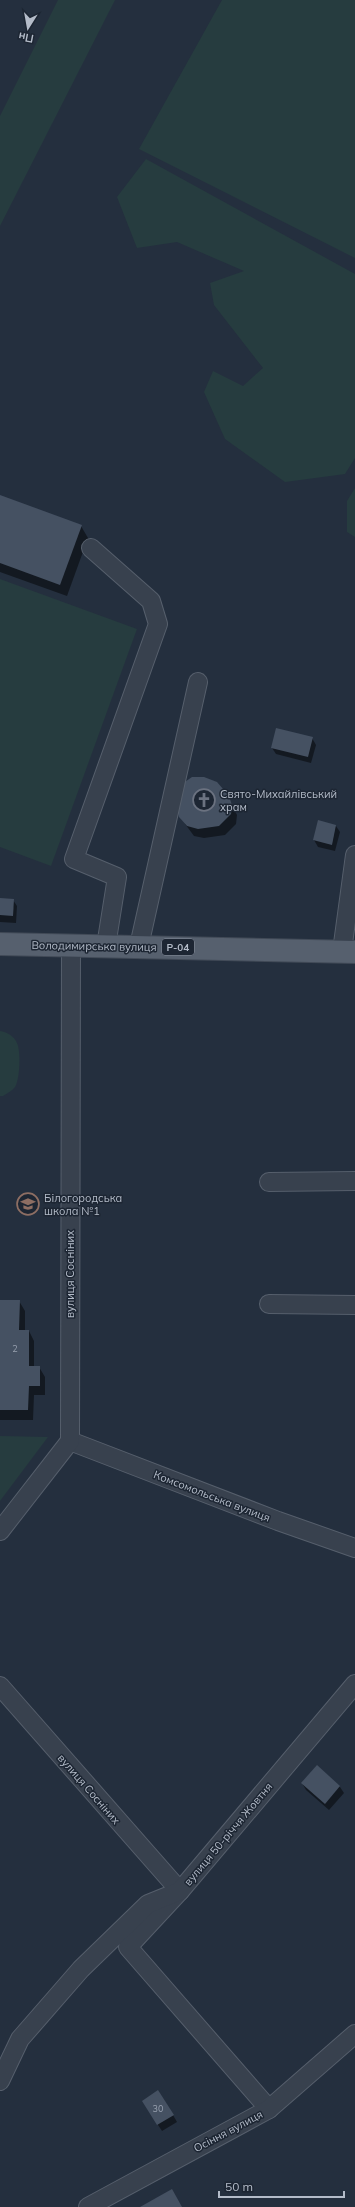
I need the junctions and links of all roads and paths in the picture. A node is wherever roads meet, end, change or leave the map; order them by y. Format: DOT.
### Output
graph roads {
  1 [pos="91,548"];
  2 [pos="198,682"];
  3 [pos="355,855"];
  4 [pos="0,944"];
  5 [pos="71,945"];
  6 [pos="106,946"];
  7 [pos="139,946"];
  8 [pos="348,952"];
  9 [pos="355,1181"];
  10 [pos="269,1182"];
  11 [pos="269,1304"];
  12 [pos="355,1305"];
  13 [pos="70,1441"];
  14 [pos="0,1530"];
  15 [pos="355,1548"];
  16 [pos="355,1684"];
  17 [pos="0,1686"];
  18 [pos="180,1891"];
  19 [pos="355,2034"];
  20 [pos="0,2081"];
  21 [pos="270,2109"];
  22 [pos="88,2207"];
  1 -- 6 [label="street"];
  2 -- 7 [label="street"];
  3 -- 8 [label="street"];
  4 -- 5 [label="main road, Володимирська вулиця / Р-04"];
  5 -- 6 [label="main road, Володимирська вулиця / Р-04"];
  5 -- 13 [label="street, вулиця Сосніних"];
  6 -- 7 [label="main road, Володимирська вулиця / Р-04"];
  7 -- 8 [label="main road, Володимирська вулиця / Р-04"];
  9 -- 10 [label="street"];
  11 -- 12 [label="street"];
  13 -- 14 [label="street"];
  13 -- 15 [label="street, Комсомольська вулиця"];
  16 -- 18 [label="street, вулиця 50-річчя Жовтня"];
  17 -- 18 [label="street, вулиця Сосніних"];
  18 -- 20 [label="street, вулиця 50-річчя Жовтня"];
  18 -- 21 [label="street"];
  19 -- 21 [label="street, Осіння вулиця"];
  21 -- 22 [label="street, Осіння вулиця"];
}
